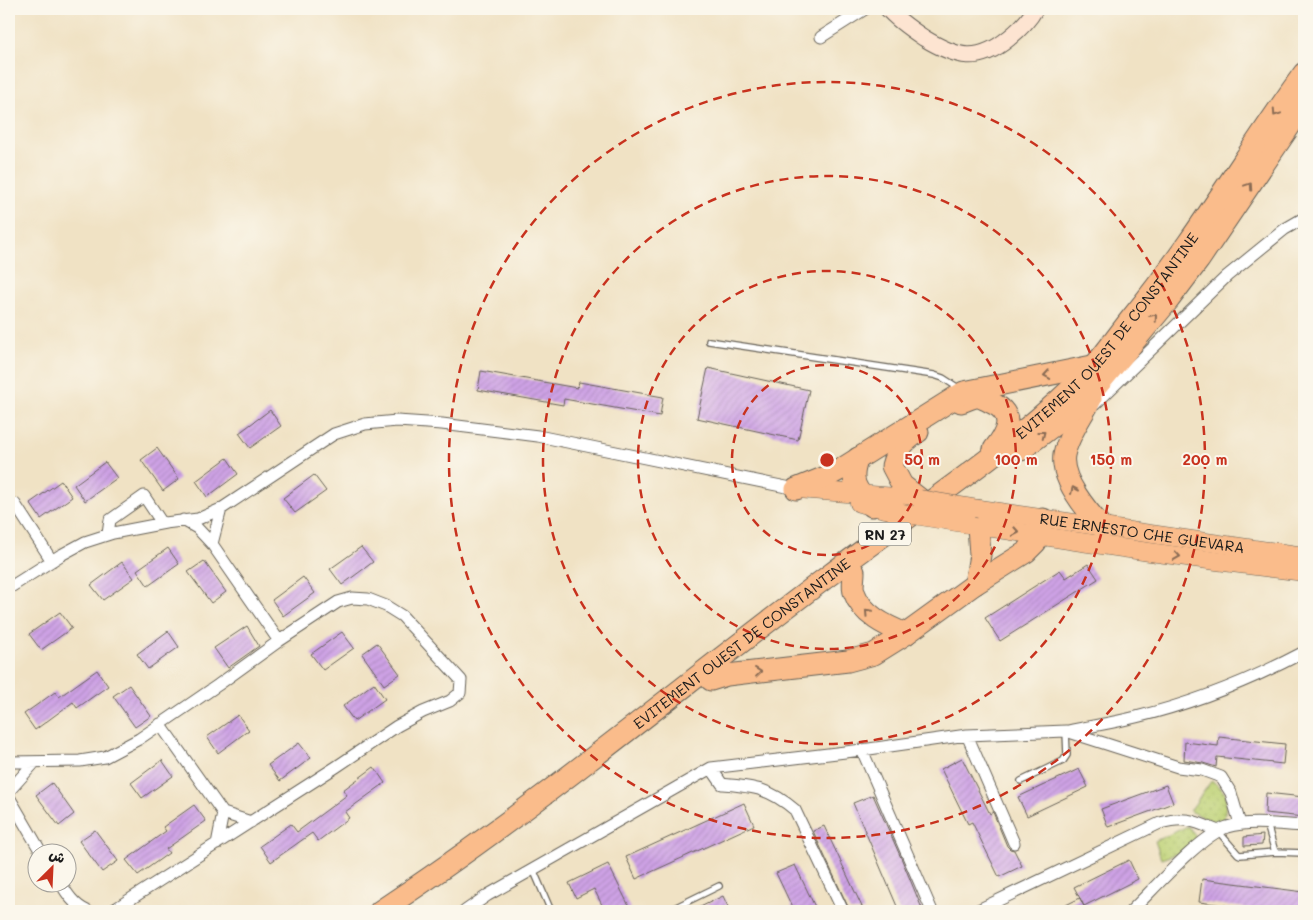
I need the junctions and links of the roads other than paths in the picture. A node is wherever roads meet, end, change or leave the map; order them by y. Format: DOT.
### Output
graph roads {
  1 [pos="864,9"];
  2 [pos="888,9"];
  3 [pos="1035,9"];
  4 [pos="821,37"];
  5 [pos="1304,73"];
  6 [pos="1304,105"];
  7 [pos="1304,218"];
  8 [pos="709,341"];
  9 [pos="1096,375"];
  10 [pos="964,392"];
  11 [pos="1082,417"];
  12 [pos="858,458"];
  13 [pos="982,465"];
  14 [pos="796,488"];
  15 [pos="865,499"];
  16 [pos="920,499"];
  17 [pos="15,504"];
  18 [pos="221,509"];
  19 [pos="183,520"];
  20 [pos="975,520"];
  21 [pos="162,523"];
  22 [pos="1040,528"];
  23 [pos="1103,528"];
  24 [pos="108,534"];
  25 [pos="212,544"];
  26 [pos="1304,556"];
  27 [pos="52,560"];
  28 [pos="854,572"];
  29 [pos="1304,572"];
  30 [pos="974,584"];
  31 [pos="9,588"];
  32 [pos="906,634"];
  33 [pos="279,641"];
  34 [pos="1304,652"];
  35 [pos="710,680"];
  36 [pos="160,724"];
  37 [pos="1066,731"];
  38 [pos="967,735"];
  39 [pos="862,750"];
  40 [pos="9,762"];
  41 [pos="35,762"];
  42 [pos="711,768"];
  43 [pos="1021,781"];
  44 [pos="9,791"];
  45 [pos="9,797"];
  46 [pos="223,814"];
  47 [pos="250,822"];
  48 [pos="1240,824"];
  49 [pos="1267,824"];
  50 [pos="1304,826"];
  51 [pos="1218,832"];
  52 [pos="35,842"];
  53 [pos="1014,843"];
  54 [pos="217,844"];
  55 [pos="1275,852"];
  56 [pos="1304,853"];
  57 [pos="533,869"];
  58 [pos="719,886"];
  59 [pos="66,892"];
  60 [pos="1144,899"];
  61 [pos="87,911"];
  62 [pos="112,911"];
  63 [pos="380,911"];
  64 [pos="398,911"];
  65 [pos="464,911"];
  66 [pos="551,911"];
  67 [pos="668,911"];
  68 [pos="843,911"];
  69 [pos="932,911"];
  70 [pos="976,911"];
  71 [pos="1131,911"];
  72 [pos="1144,911"];
  1 -- 4 [label="street"];
  2 -- 3 [label="street"];
  5 -- 9 [label="highway, EVITEMENT OUEST DE CONSTANTINE / RN 27, one-way"];
  9 -- 6 [label="highway, EVITEMENT OUEST DE CONSTANTINE / RN 27, one-way"];
  7 -- 11 [label="street"];
  8 -- 10 [label="lane"];
  9 -- 10 [label="highway, one-way"];
  9 -- 11 [label="highway"];
  9 -- 13 [label="highway, EVITEMENT OUEST DE CONSTANTINE / RN 27"];
  28 -- 9 [label="highway, EVITEMENT OUEST DE CONSTANTINE / RN 27, one-way"];
  10 -- 12 [label="highway"];
  23 -- 11 [label="highway, one-way"];
  12 -- 14 [label="highway"];
  12 -- 15 [label="highway"];
  13 -- 16 [label="highway"];
  13 -- 63 [label="highway, EVITEMENT OUEST DE CONSTANTINE / RN 27"];
  14 -- 15 [label="main road"];
  14 -- 18 [label="street"];
  15 -- 16 [label="main road"];
  15 -- 20 [label="main road, bridge"];
  16 -- 20 [label="main road, bridge"];
  17 -- 27 [label="street"];
  18 -- 19 [label="street"];
  18 -- 25 [label="street"];
  19 -- 21 [label="street"];
  19 -- 25 [label="street"];
  20 -- 22 [label="main road, RUE ERNESTO CHE GUEVARA"];
  20 -- 30 [label="highway"];
  21 -- 24 [label="street"];
  21 -- 24 [label="street"];
  22 -- 23 [label="main road, RUE ERNESTO CHE GUEVARA"];
  22 -- 29 [label="main road, one-way"];
  22 -- 30 [label="highway"];
  23 -- 26 [label="main road, RUE ERNESTO CHE GUEVARA"];
  24 -- 27 [label="street"];
  25 -- 33 [label="street"];
  27 -- 31 [label="street"];
  32 -- 28 [label="highway, one-way"];
  28 -- 35 [label="highway, EVITEMENT OUEST DE CONSTANTINE / RN 27"];
  30 -- 32 [label="highway"];
  35 -- 32 [label="highway, one-way"];
  33 -- 36 [label="street"];
  33 -- 47 [label="street"];
  34 -- 37 [label="street"];
  35 -- 64 [label="highway, EVITEMENT OUEST DE CONSTANTINE / RN 27"];
  36 -- 41 [label="street"];
  36 -- 46 [label="street"];
  37 -- 38 [label="street"];
  37 -- 43 [label="lane"];
  37 -- 48 [label="street"];
  38 -- 39 [label="street"];
  38 -- 53 [label="street"];
  39 -- 42 [label="street"];
  39 -- 69 [label="street"];
  40 -- 41 [label="street"];
  41 -- 44 [label="street"];
  42 -- 57 [label="street"];
  42 -- 68 [label="street"];
  45 -- 52 [label="street"];
  46 -- 47 [label="street"];
  46 -- 54 [label="street"];
  47 -- 54 [label="street"];
  48 -- 49 [label="street"];
  48 -- 51 [label="street"];
  49 -- 50 [label="street"];
  49 -- 55 [label="lane"];
  51 -- 55 [label="lane"];
  51 -- 60 [label="street"];
  51 -- 70 [label="street"];
  54 -- 62 [label="street"];
  55 -- 56 [label="lane"];
  57 -- 65 [label="street"];
  57 -- 66 [label="lane"];
  58 -- 67 [label="lane"];
  59 -- 61 [label="street"];
  60 -- 71 [label="street"];
  60 -- 72 [label="street"];
}
